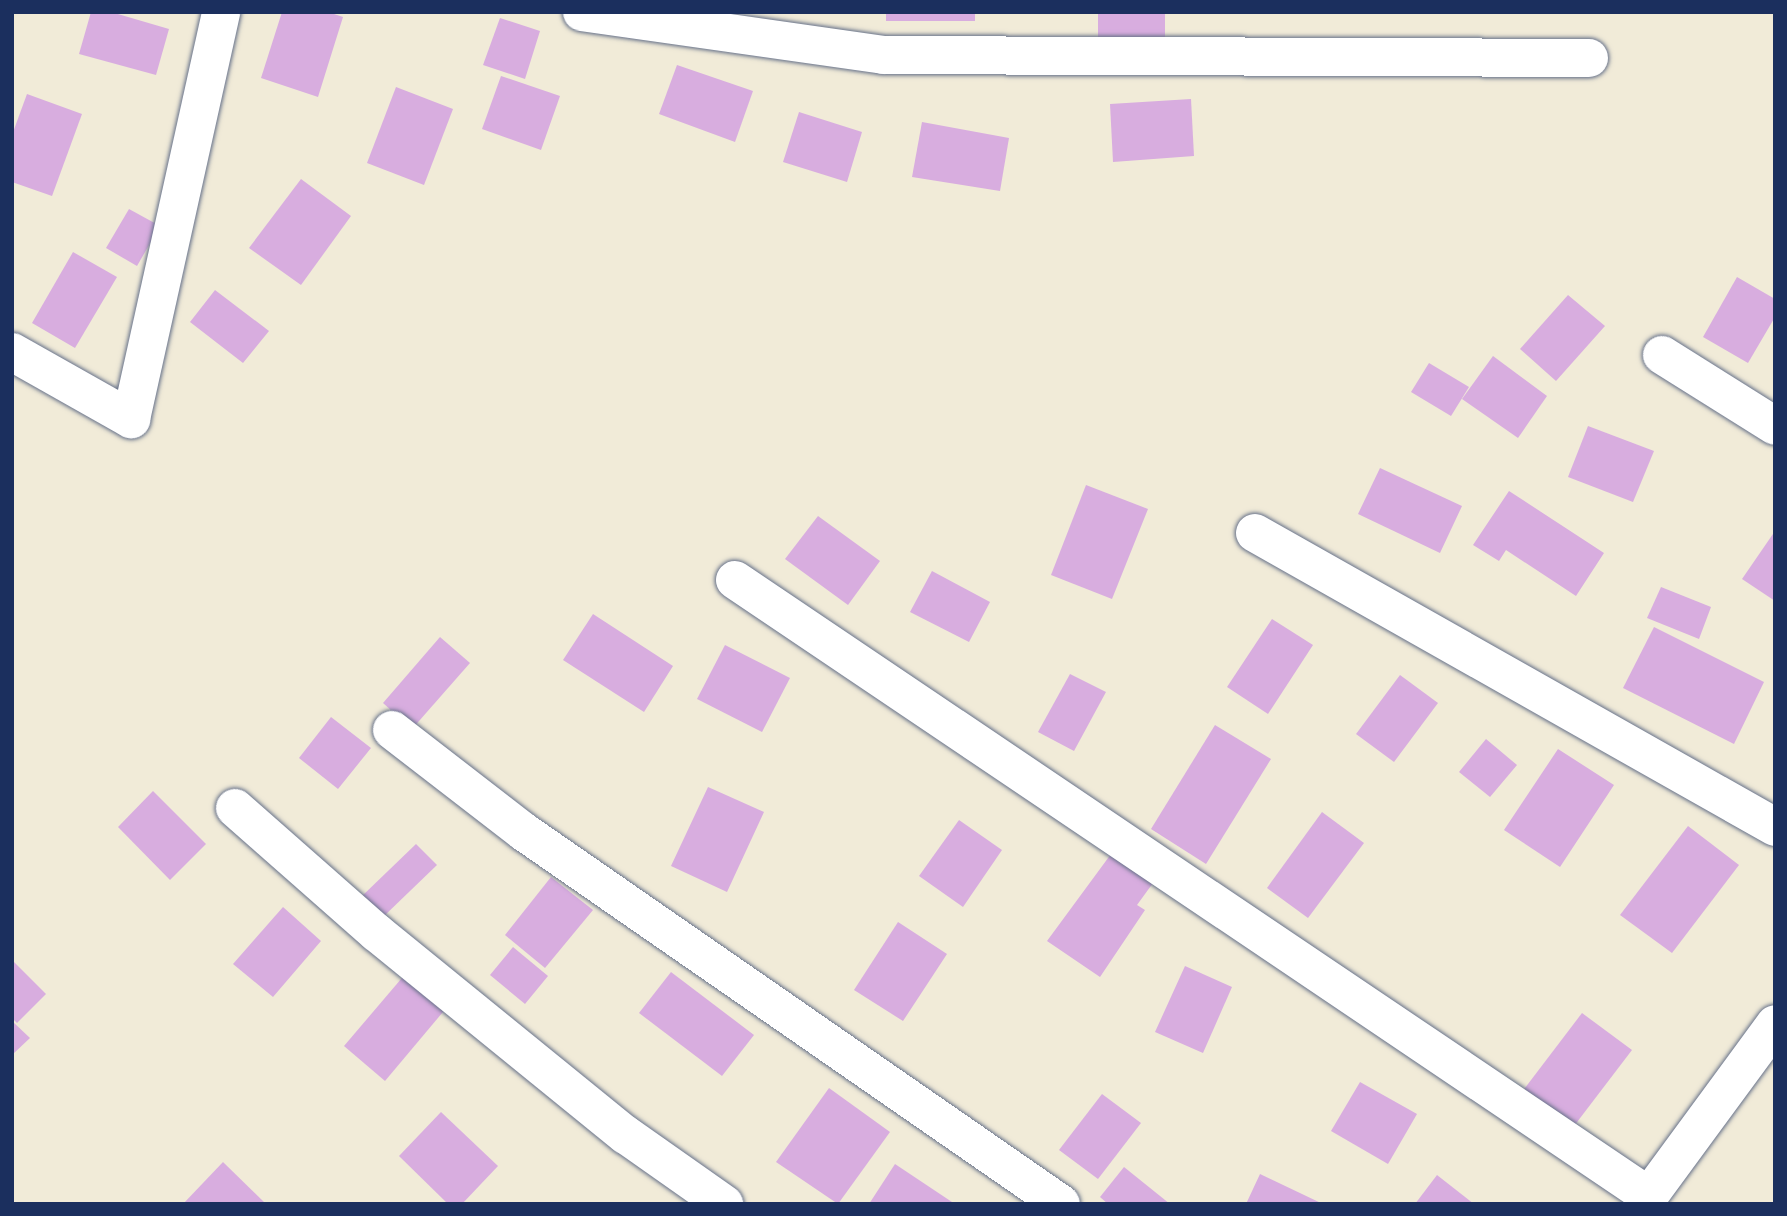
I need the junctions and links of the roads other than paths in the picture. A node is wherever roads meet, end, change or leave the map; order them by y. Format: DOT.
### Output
graph roads {
  1 [pos="221,12"];
  2 [pos="582,12"];
  3 [pos="1589,58"];
  4 [pos="12,352"];
  5 [pos="1662,355"];
  6 [pos="1775,426"];
  7 [pos="1255,533"];
  8 [pos="735,580"];
  9 [pos="392,730"];
  10 [pos="235,807"];
  11 [pos="1775,827"];
  12 [pos="1775,1024"];
  13 [pos="1646,1200"];
  14 [pos="724,1204"];
  15 [pos="1061,1204"];
  1 -- 4 [label="street"];
  2 -- 3 [label="street"];
  5 -- 6 [label="street"];
  7 -- 11 [label="street"];
  8 -- 13 [label="street"];
  9 -- 15 [label="street"];
  10 -- 14 [label="street"];
  12 -- 13 [label="street"];
}
